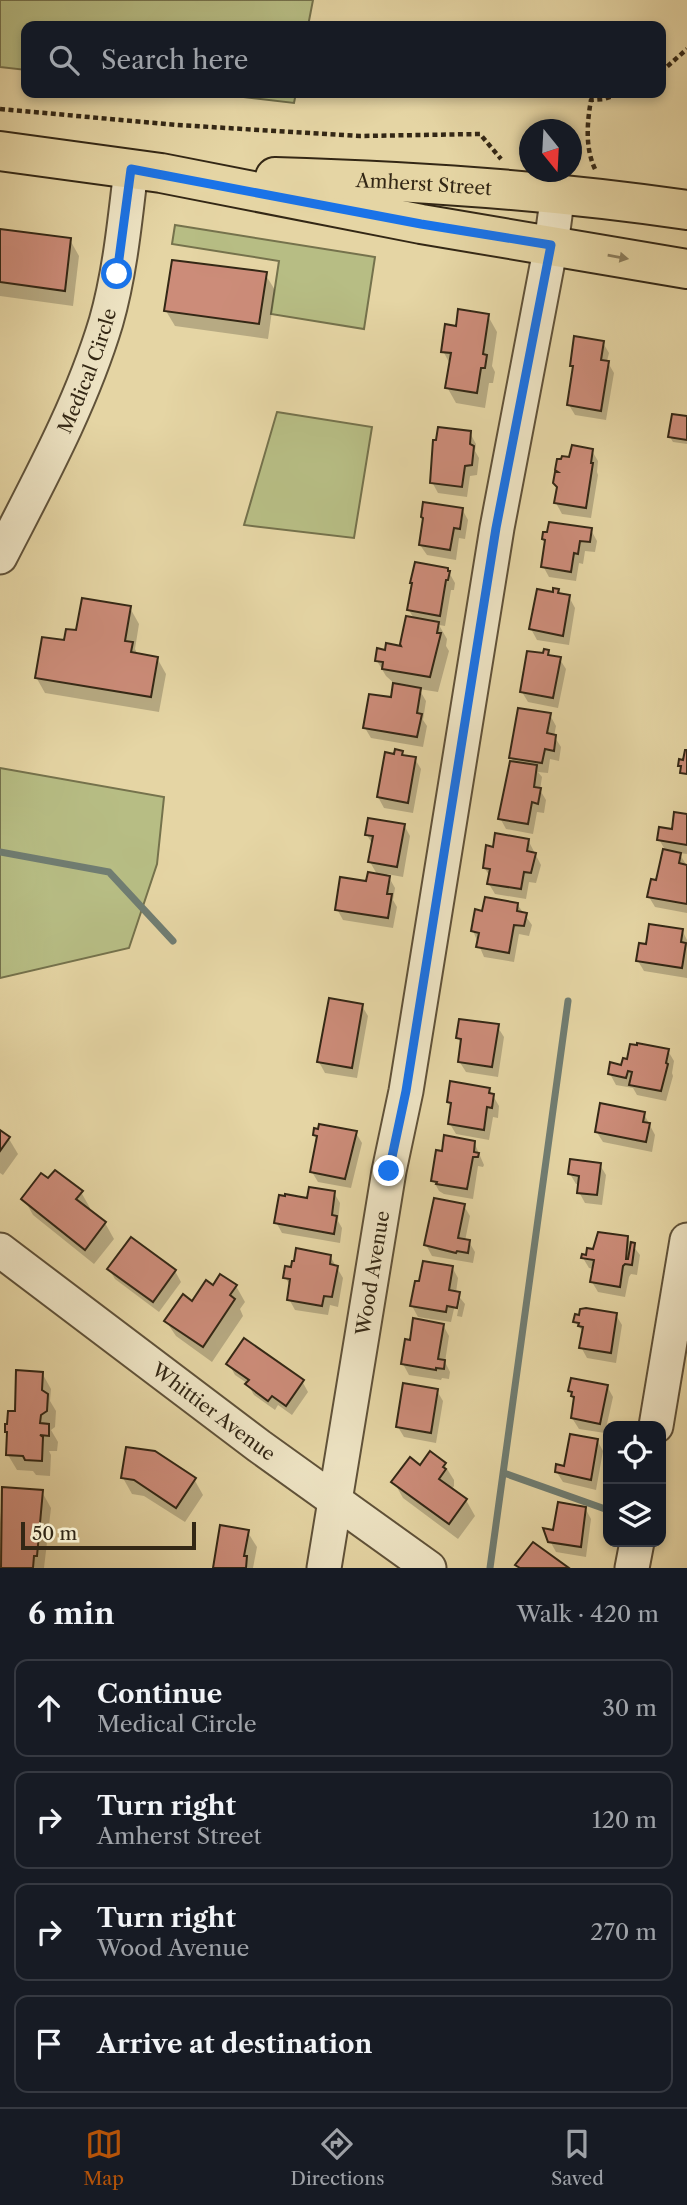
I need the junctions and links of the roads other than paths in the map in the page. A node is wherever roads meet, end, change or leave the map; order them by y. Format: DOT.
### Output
graph roads {
  1 [pos="0,151"];
  2 [pos="146,171"];
  3 [pos="558,193"];
  4 [pos="687,210"];
  5 [pos="551,245"];
  6 [pos="681,266"];
  7 [pos="0,557"];
  8 [pos="687,1240"];
  9 [pos="0,1250"];
  10 [pos="657,1421"];
  11 [pos="335,1500"];
  12 [pos="636,1547"];
  13 [pos="324,1568"];
  14 [pos="429,1568"];
  15 [pos="632,1568"];
  1 -- 2 [label="main road, Amherst Street"];
  2 -- 3 [label="main road, Amherst Street"];
  2 -- 5 [label="main road, Amherst Street"];
  2 -- 7 [label="street, Medical Circle"];
  3 -- 4 [label="main road, Amherst Street"];
  3 -- 5 [label="street, Wood Avenue"];
  5 -- 6 [label="main road, Amherst Street, one-way"];
  5 -- 11 [label="street, Wood Avenue"];
  8 -- 10 [label="street"];
  9 -- 11 [label="street, Whittier Avenue"];
  11 -- 13 [label="street, Wood Avenue"];
  11 -- 14 [label="street, Whittier Avenue"];
  12 -- 15 [label="street"];
}
